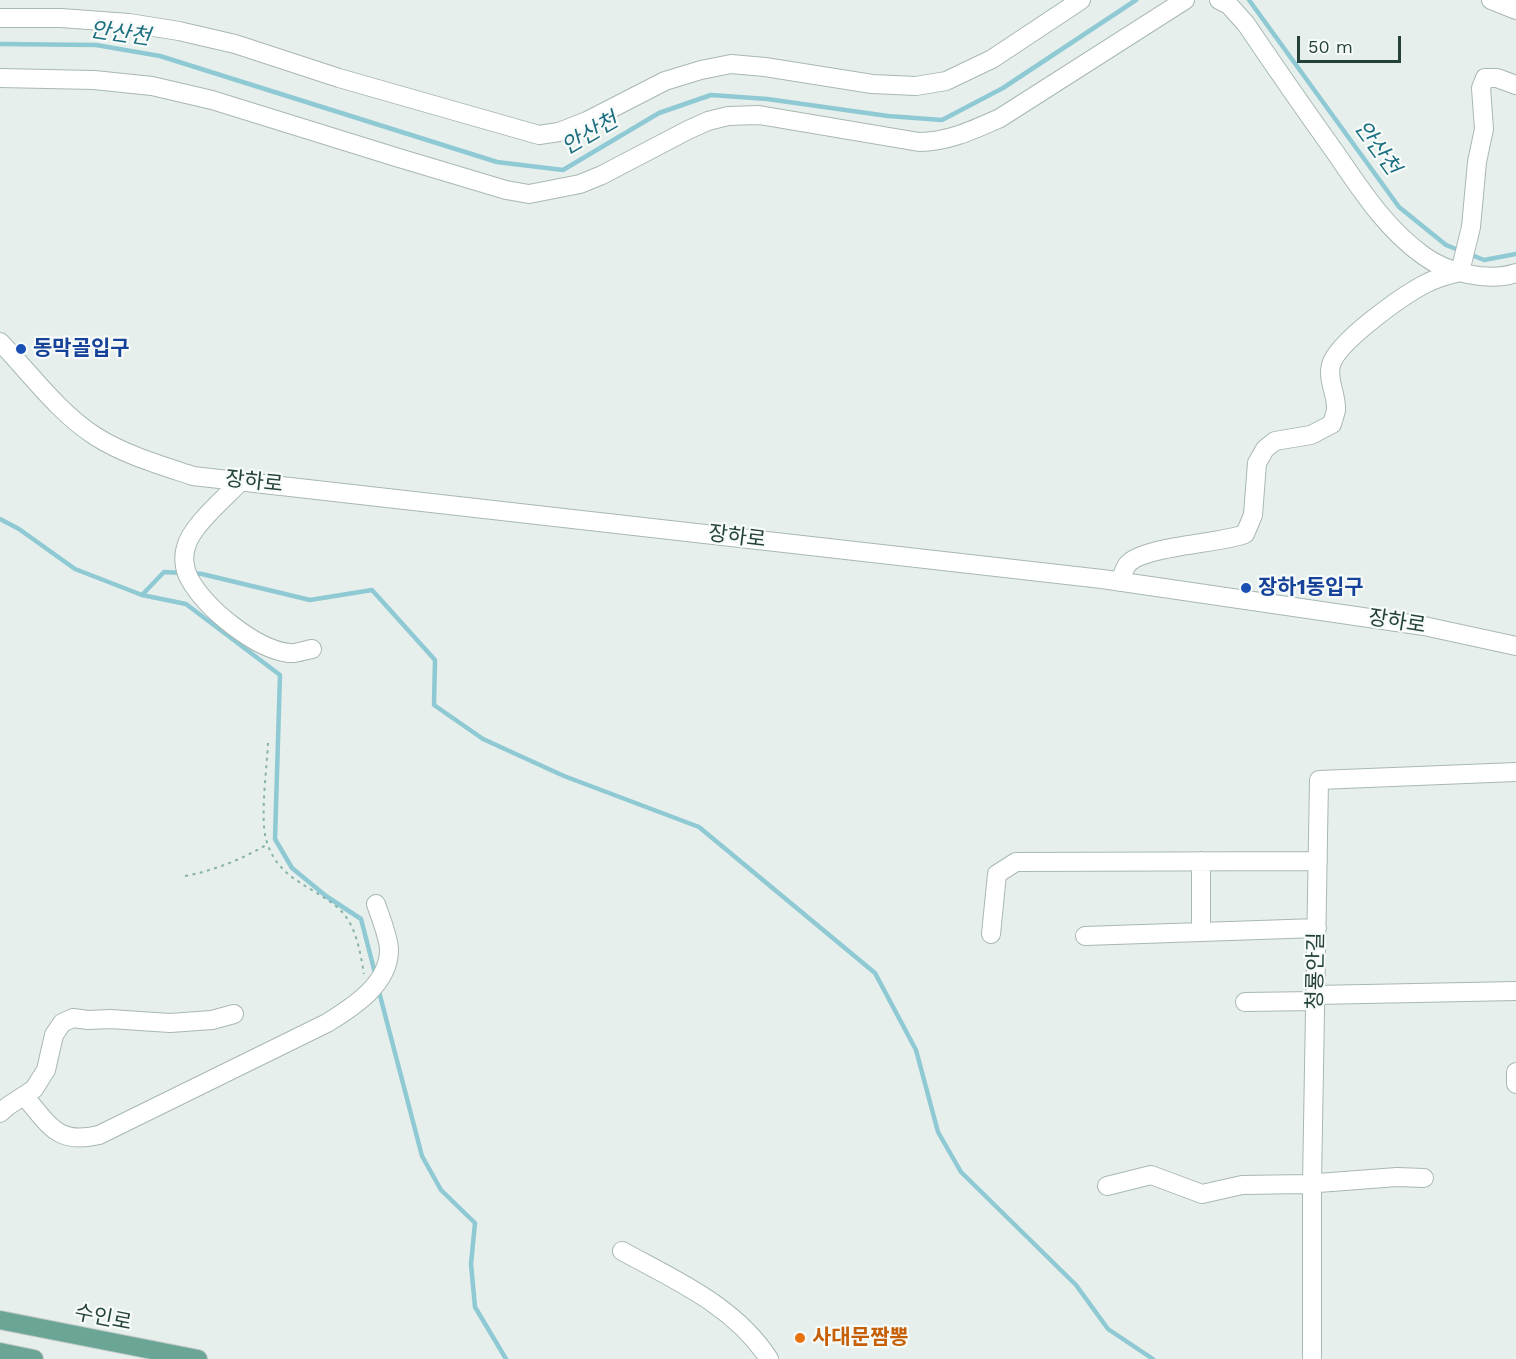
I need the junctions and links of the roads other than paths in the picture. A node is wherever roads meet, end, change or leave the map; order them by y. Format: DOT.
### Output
graph roads {
  1 [pos="1081,0"];
  2 [pos="1185,0"];
  3 [pos="1219,0"];
  4 [pos="1491,0"];
  5 [pos="1516,10"];
  6 [pos="0,18"];
  7 [pos="0,78"];
  8 [pos="1516,85"];
  9 [pos="1461,269"];
  10 [pos="1516,273"];
  11 [pos="0,342"];
  12 [pos="241,481"];
  13 [pos="1120,582"];
  14 [pos="1516,646"];
  15 [pos="312,649"];
  16 [pos="1516,772"];
  17 [pos="1201,861"];
  18 [pos="1318,861"];
  19 [pos="376,904"];
  20 [pos="1317,928"];
  21 [pos="1201,932"];
  22 [pos="991,934"];
  23 [pos="1085,936"];
  24 [pos="1516,992"];
  25 [pos="1315,998"];
  26 [pos="1245,1002"];
  27 [pos="234,1014"];
  28 [pos="1516,1072"];
  29 [pos="1516,1084"];
  30 [pos="24,1096"];
  31 [pos="0,1113"];
  32 [pos="1424,1178"];
  33 [pos="1312,1183"];
  34 [pos="1107,1186"];
  35 [pos="622,1251"];
  36 [pos="0,1320"];
  37 [pos="0,1352"];
  38 [pos="34,1359"];
  39 [pos="198,1359"];
  40 [pos="769,1359"];
  41 [pos="1312,1359"];
  1 -- 6 [label="street"];
  2 -- 7 [label="street"];
  3 -- 9 [label="street"];
  4 -- 5 [label="street"];
  8 -- 9 [label="street"];
  9 -- 10 [label="street"];
  9 -- 13 [label="street"];
  11 -- 12 [label="street, 장하로"];
  12 -- 13 [label="street, 장하로"];
  12 -- 15 [label="street"];
  13 -- 14 [label="street, 장하로"];
  16 -- 18 [label="street, 청룡안길"];
  17 -- 18 [label="street"];
  17 -- 21 [label="street"];
  17 -- 22 [label="street"];
  18 -- 20 [label="street, 청룡안길"];
  19 -- 30 [label="street"];
  20 -- 21 [label="street"];
  20 -- 25 [label="street, 청룡안길"];
  21 -- 23 [label="street"];
  24 -- 25 [label="street"];
  25 -- 26 [label="street"];
  25 -- 33 [label="street, 청룡안길"];
  27 -- 30 [label="street"];
  28 -- 29 [label="street"];
  30 -- 31 [label="street"];
  32 -- 33 [label="street"];
  33 -- 34 [label="street"];
  33 -- 41 [label="street, 청룡안길"];
  35 -- 40 [label="street"];
  36 -- 39 [label="main road, 수인로"];
  37 -- 38 [label="main road"];
}
